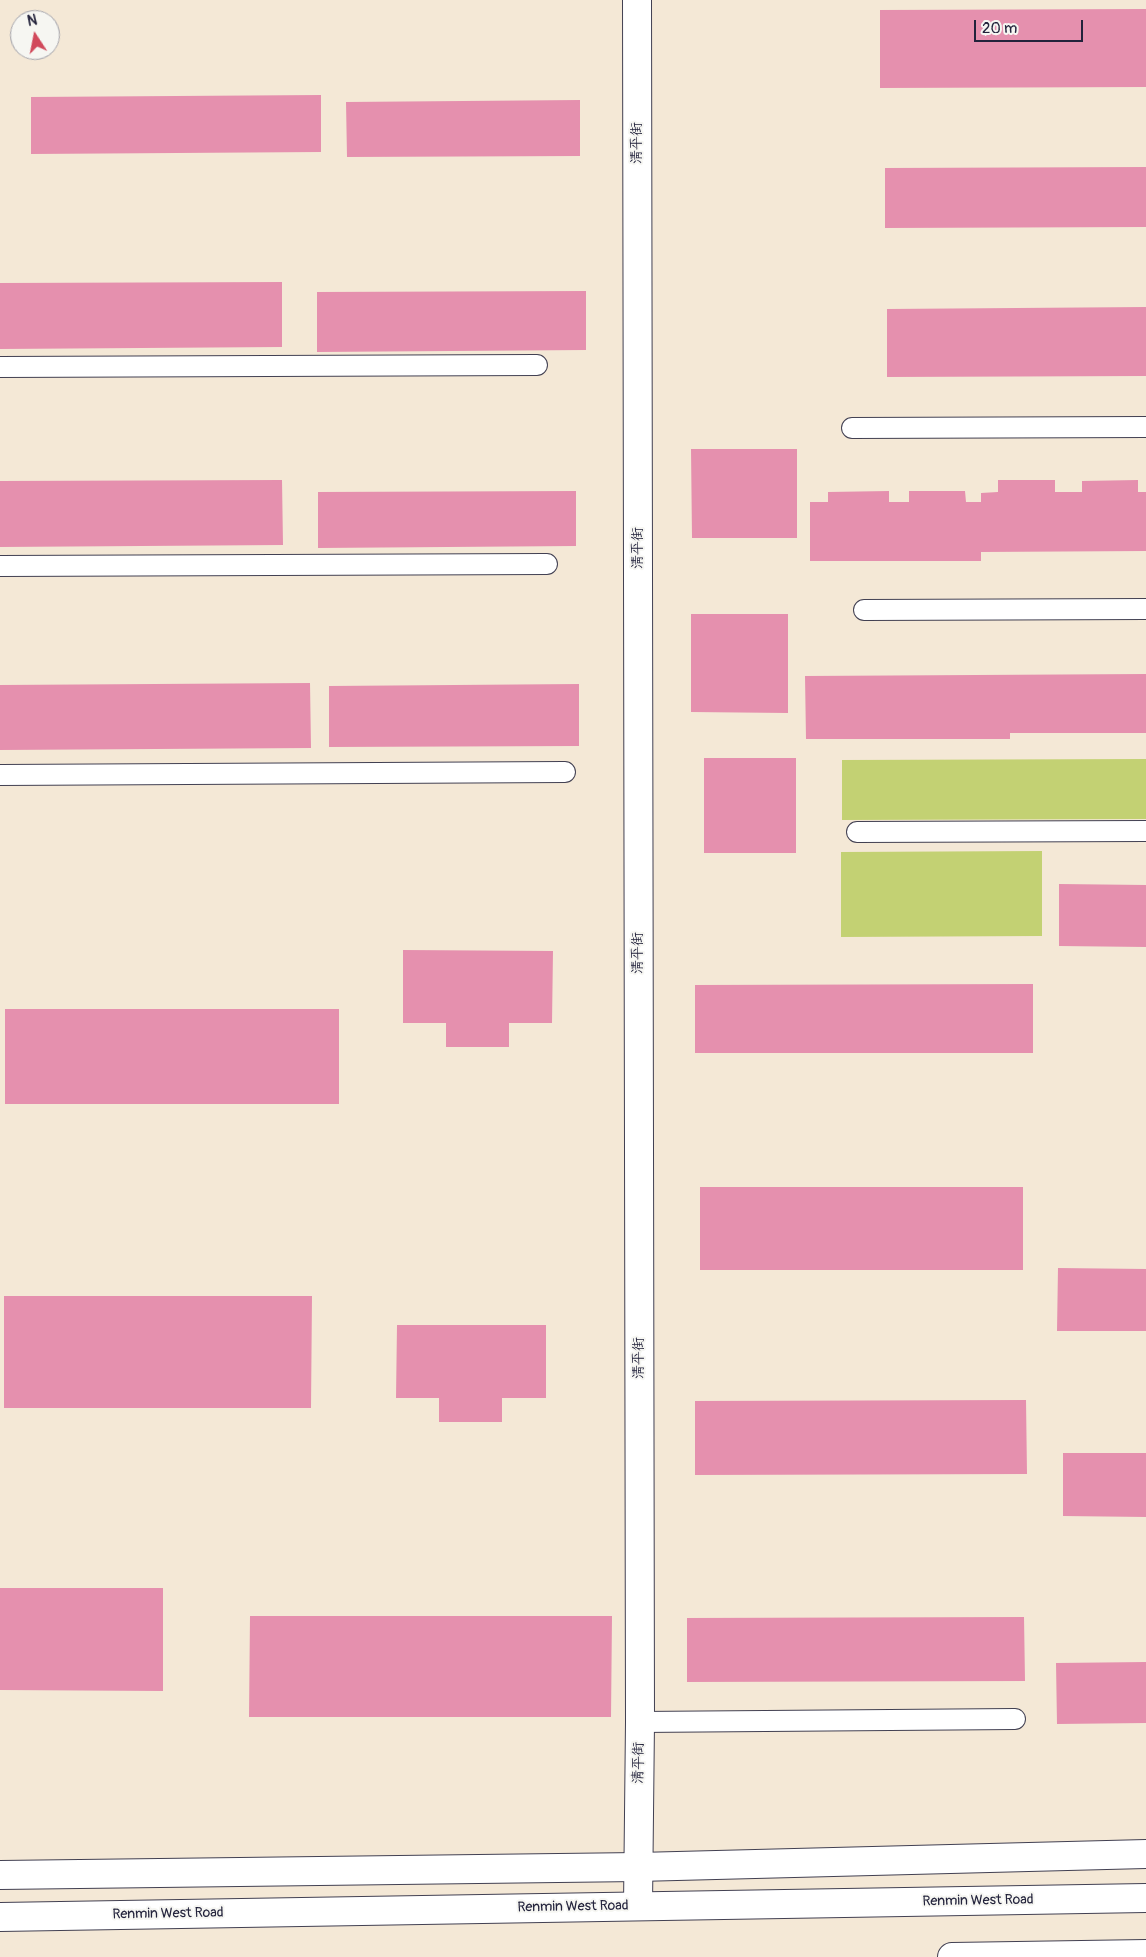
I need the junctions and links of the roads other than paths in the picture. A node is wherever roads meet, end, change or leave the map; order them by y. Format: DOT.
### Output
graph roads {
  1 [pos="637,0"];
  2 [pos="537,365"];
  3 [pos="0,367"];
  4 [pos="1146,427"];
  5 [pos="852,428"];
  6 [pos="547,564"];
  7 [pos="0,566"];
  8 [pos="1146,609"];
  9 [pos="864,610"];
  10 [pos="565,772"];
  11 [pos="0,775"];
  12 [pos="1146,831"];
  13 [pos="857,832"];
  14 [pos="1016,1719"];
  15 [pos="640,1722"];
  16 [pos="1146,1854"];
  17 [pos="638,1866"];
  18 [pos="0,1875"];
  19 [pos="1146,1898"];
  20 [pos="638,1906"];
  21 [pos="0,1917"];
  22 [pos="1146,1954"];
  23 [pos="952,1957"];
  1 -- 15 [label="street, 清平街"];
  2 -- 3 [label="lane"];
  4 -- 5 [label="lane"];
  6 -- 7 [label="lane"];
  8 -- 9 [label="lane"];
  10 -- 11 [label="lane"];
  12 -- 13 [label="lane"];
  14 -- 15 [label="lane"];
  15 -- 17 [label="street, 清平街"];
  16 -- 17 [label="street"];
  17 -- 18 [label="street"];
  17 -- 20 [label="street, 清平街"];
  19 -- 20 [label="street, Renmin West Road"];
  20 -- 21 [label="street, Renmin West Road"];
  22 -- 23 [label="street"];
}
